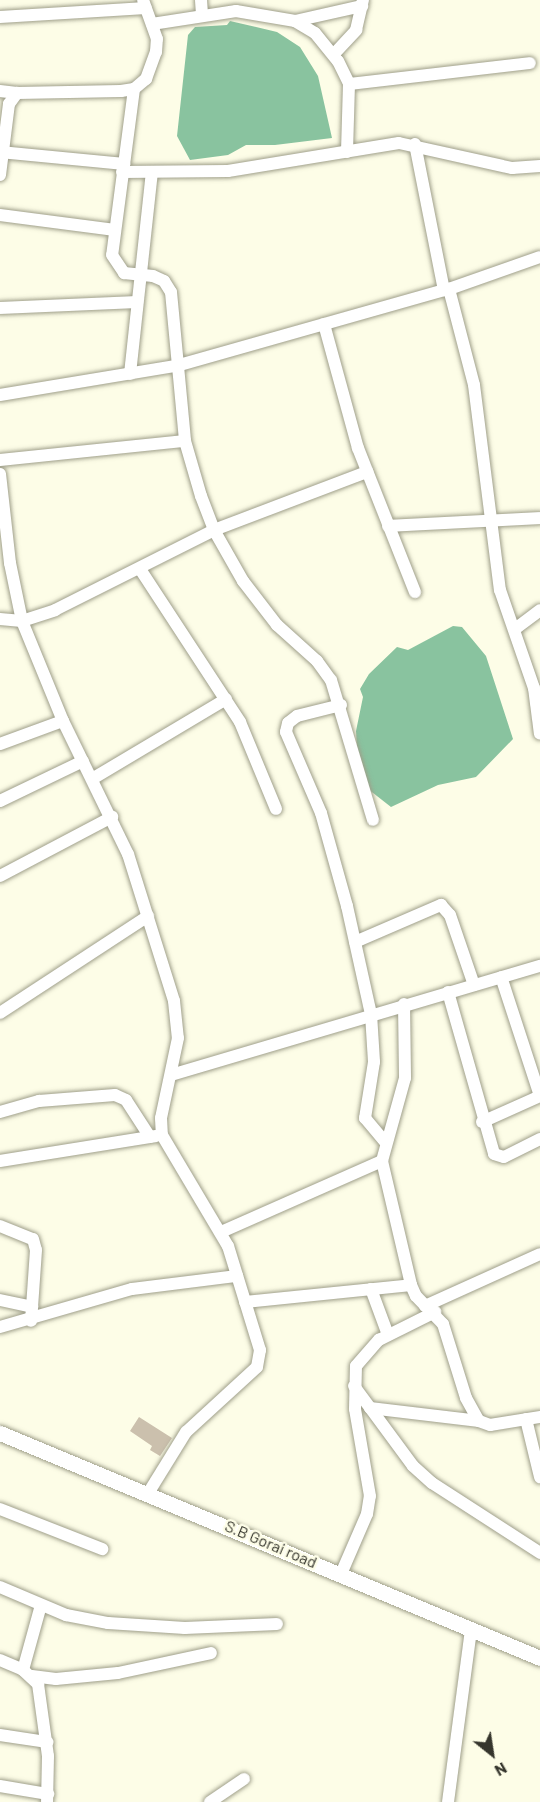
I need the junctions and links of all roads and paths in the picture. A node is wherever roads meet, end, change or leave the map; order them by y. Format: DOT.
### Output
graph roads {
  1 [pos="201,0"];
  2 [pos="363,3"];
  3 [pos="145,4"];
  4 [pos="202,14"];
  5 [pos="0,16"];
  6 [pos="295,21"];
  7 [pos="152,24"];
  8 [pos="334,54"];
  9 [pos="530,63"];
  10 [pos="349,84"];
  11 [pos="134,89"];
  12 [pos="0,91"];
  13 [pos="17,93"];
  14 [pos="415,144"];
  15 [pos="2,152"];
  16 [pos="347,152"];
  17 [pos="540,166"];
  18 [pos="123,168"];
  19 [pos="152,173"];
  20 [pos="0,175"];
  21 [pos="0,215"];
  22 [pos="115,230"];
  23 [pos="540,256"];
  24 [pos="139,275"];
  25 [pos="447,290"];
  26 [pos="136,302"];
  27 [pos="0,308"];
  28 [pos="324,324"];
  29 [pos="176,366"];
  30 [pos="130,374"];
  31 [pos="0,395"];
  32 [pos="185,441"];
  33 [pos="0,459"];
  34 [pos="367,472"];
  35 [pos="0,474"];
  36 [pos="540,518"];
  37 [pos="3,521"];
  38 [pos="492,521"];
  39 [pos="388,526"];
  40 [pos="214,530"];
  41 [pos="5,563"];
  42 [pos="140,569"];
  43 [pos="415,592"];
  44 [pos="540,610"];
  45 [pos="0,619"];
  46 [pos="22,621"];
  47 [pos="515,629"];
  48 [pos="226,699"];
  49 [pos="341,705"];
  50 [pos="63,721"];
  51 [pos="540,734"];
  52 [pos="0,744"];
  53 [pos="83,761"];
  54 [pos="93,779"];
  55 [pos="0,801"];
  56 [pos="276,809"];
  57 [pos="112,818"];
  58 [pos="373,820"];
  59 [pos="0,876"];
  60 [pos="148,916"];
  61 [pos="355,942"];
  62 [pos="540,966"];
  63 [pos="501,977"];
  64 [pos="474,985"];
  65 [pos="448,992"];
  66 [pos="404,1004"];
  67 [pos="0,1013"];
  68 [pos="371,1014"];
  69 [pos="171,1075"];
  70 [pos="0,1112"];
  71 [pos="482,1122"];
  72 [pos="156,1136"];
  73 [pos="540,1139"];
  74 [pos="385,1142"];
  75 [pos="0,1161"];
  76 [pos="382,1161"];
  77 [pos="0,1227"];
  78 [pos="221,1232"];
  79 [pos="540,1254"];
  80 [pos="237,1276"];
  81 [pos="411,1285"];
  82 [pos="371,1289"];
  83 [pos="0,1300"];
  84 [pos="245,1302"];
  85 [pos="32,1307"];
  86 [pos="430,1309"];
  87 [pos="31,1321"];
  88 [pos="0,1327"];
  89 [pos="388,1335"];
  90 [pos="354,1386"];
  91 [pos="370,1408"];
  92 [pos="540,1417"];
  93 [pos="526,1419"];
  94 [pos="479,1421"];
  95 [pos="0,1433"];
  96 [pos="540,1477"];
  97 [pos="149,1492"];
  98 [pos="0,1509"];
  99 [pos="102,1549"];
  100 [pos="540,1553"];
  101 [pos="341,1574"];
  102 [pos="0,1587"];
  103 [pos="41,1605"];
  104 [pos="277,1624"];
  105 [pos="471,1629"];
  106 [pos="211,1653"];
  107 [pos="540,1658"];
  108 [pos="0,1660"];
  109 [pos="27,1673"];
  110 [pos="0,1735"];
  111 [pos="47,1742"];
  112 [pos="244,1779"];
  113 [pos="0,1786"];
  114 [pos="47,1798"];
  115 [pos="210,1802"];
  116 [pos="448,1802"];
  1 -- 4 [label="street"];
  2 -- 6 [label="street"];
  2 -- 8 [label="street"];
  3 -- 5 [label="street"];
  3 -- 7 [label="street"];
  4 -- 6 [label="street"];
  4 -- 7 [label="street"];
  6 -- 8 [label="street"];
  7 -- 11 [label="street"];
  8 -- 10 [label="street"];
  9 -- 10 [label="street"];
  10 -- 16 [label="street"];
  11 -- 13 [label="street"];
  11 -- 18 [label="street"];
  12 -- 13 [label="street"];
  13 -- 15 [label="street"];
  14 -- 16 [label="street"];
  14 -- 17 [label="street"];
  14 -- 25 [label="street"];
  15 -- 18 [label="street"];
  15 -- 20 [label="street"];
  16 -- 19 [label="street"];
  18 -- 19 [label="street"];
  18 -- 22 [label="street"];
  19 -- 24 [label="street"];
  21 -- 22 [label="street"];
  22 -- 24 [label="street"];
  23 -- 25 [label="street"];
  24 -- 26 [label="street"];
  24 -- 29 [label="street"];
  25 -- 28 [label="street"];
  25 -- 38 [label="street"];
  26 -- 27 [label="street"];
  26 -- 30 [label="street"];
  28 -- 29 [label="street"];
  28 -- 34 [label="street"];
  29 -- 30 [label="street"];
  29 -- 32 [label="street"];
  30 -- 31 [label="street"];
  32 -- 33 [label="street"];
  32 -- 40 [label="street"];
  34 -- 39 [label="street"];
  34 -- 40 [label="street"];
  35 -- 37 [label="street"];
  36 -- 38 [label="street"];
  37 -- 41 [label="street"];
  38 -- 39 [label="street"];
  38 -- 47 [label="street"];
  39 -- 43 [label="street"];
  40 -- 42 [label="street"];
  40 -- 49 [label="street"];
  41 -- 46 [label="street"];
  42 -- 46 [label="street"];
  42 -- 48 [label="street"];
  44 -- 47 [label="street"];
  45 -- 46 [label="street"];
  46 -- 50 [label="street"];
  47 -- 51 [label="street"];
  48 -- 54 [label="street"];
  48 -- 56 [label="street"];
  49 -- 58 [label="street"];
  49 -- 61 [label="street"];
  50 -- 52 [label="street"];
  50 -- 53 [label="street"];
  53 -- 54 [label="street"];
  53 -- 55 [label="street"];
  54 -- 57 [label="street"];
  57 -- 59 [label="street"];
  57 -- 60 [label="street"];
  60 -- 67 [label="street"];
  60 -- 69 [label="street"];
  61 -- 64 [label="street"];
  61 -- 68 [label="street"];
  62 -- 63 [label="street"];
  63 -- 64 [label="street"];
  63 -- 71 [label="street"];
  64 -- 65 [label="street"];
  65 -- 66 [label="street"];
  65 -- 71 [label="street"];
  66 -- 68 [label="street"];
  66 -- 74 [label="street"];
  68 -- 69 [label="street"];
  68 -- 74 [label="street"];
  69 -- 72 [label="street"];
  70 -- 72 [label="street"];
  71 -- 73 [label="street"];
  72 -- 75 [label="street"];
  72 -- 78 [label="street"];
  74 -- 76 [label="street"];
  76 -- 78 [label="street"];
  76 -- 81 [label="street"];
  77 -- 85 [label="street"];
  78 -- 80 [label="street"];
  79 -- 86 [label="street"];
  80 -- 84 [label="street"];
  80 -- 87 [label="street"];
  81 -- 82 [label="street"];
  81 -- 86 [label="street"];
  82 -- 84 [label="street"];
  82 -- 89 [label="street"];
  83 -- 85 [label="street"];
  84 -- 97 [label="street"];
  85 -- 87 [label="street"];
  86 -- 89 [label="street"];
  86 -- 94 [label="street"];
  87 -- 88 [label="street"];
  89 -- 90 [label="street"];
  90 -- 91 [label="street"];
  90 -- 101 [label="street"];
  91 -- 94 [label="street"];
  91 -- 100 [label="street"];
  92 -- 93 [label="street"];
  93 -- 94 [label="street"];
  93 -- 96 [label="street"];
  95 -- 97 [label="street, S.B Gorai road"];
  97 -- 101 [label="street, S.B Gorai road"];
  98 -- 99 [label="street"];
  101 -- 105 [label="street, S.B Gorai road"];
  102 -- 103 [label="street"];
  103 -- 104 [label="street"];
  103 -- 109 [label="street"];
  105 -- 107 [label="street, S.B Gorai road"];
  105 -- 116 [label="street"];
  106 -- 109 [label="street"];
  108 -- 109 [label="street"];
  109 -- 111 [label="street"];
  110 -- 111 [label="street"];
  111 -- 114 [label="street"];
  112 -- 115 [label="street"];
  113 -- 114 [label="street"];
}
